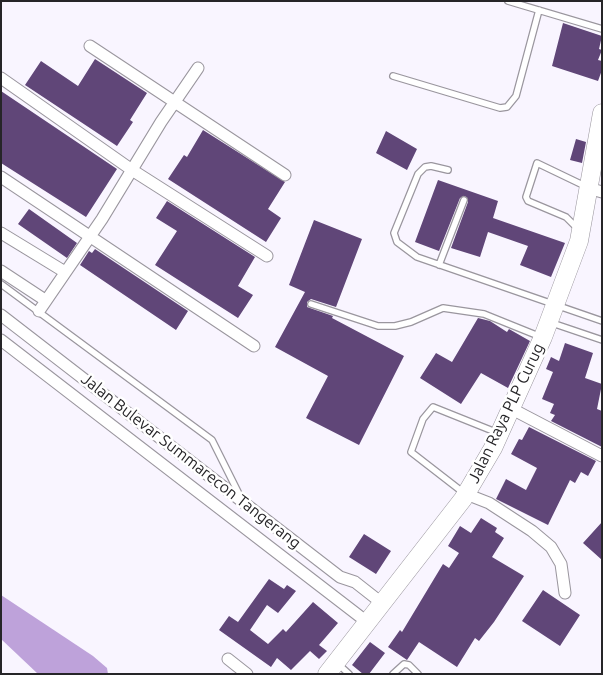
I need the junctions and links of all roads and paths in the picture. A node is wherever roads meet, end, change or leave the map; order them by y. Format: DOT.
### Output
graph roads {
  1 [pos="508,1"];
  2 [pos="539,10"];
  3 [pos="602,28"];
  4 [pos="90,46"];
  5 [pos="198,68"];
  6 [pos="393,76"];
  7 [pos="1,78"];
  8 [pos="174,103"];
  9 [pos="602,112"];
  10 [pos="132,170"];
  11 [pos="448,170"];
  12 [pos="285,176"];
  13 [pos="1,177"];
  14 [pos="595,190"];
  15 [pos="464,200"];
  16 [pos="1,233"];
  17 [pos="580,234"];
  18 [pos="90,236"];
  19 [pos="267,256"];
  20 [pos="439,266"];
  21 [pos="1,271"];
  22 [pos="65,272"];
  23 [pos="1,284"];
  24 [pos="45,300"];
  25 [pos="311,304"];
  26 [pos="38,311"];
  27 [pos="1,315"];
  28 [pos="549,322"];
  29 [pos="602,322"];
  30 [pos="1,340"];
  31 [pos="602,340"];
  32 [pos="254,346"];
  33 [pos="512,409"];
  34 [pos="126,411"];
  35 [pos="114,426"];
  36 [pos="498,437"];
  37 [pos="602,456"];
  38 [pos="465,496"];
  39 [pos="244,502"];
  40 [pos="340,577"];
  41 [pos="329,593"];
  42 [pos="565,593"];
  43 [pos="383,604"];
  44 [pos="367,622"];
  45 [pos="228,659"];
  46 [pos="338,670"];
  47 [pos="247,674"];
  48 [pos="394,674"];
  49 [pos="418,674"];
  1 -- 2 [label="lane"];
  2 -- 3 [label="lane"];
  2 -- 6 [label="lane"];
  4 -- 8 [label="street"];
  5 -- 8 [label="street"];
  7 -- 10 [label="street"];
  8 -- 10 [label="street"];
  8 -- 12 [label="street"];
  9 -- 14 [label="main road, Jalan Raya PLP Curug"];
  10 -- 18 [label="street"];
  10 -- 19 [label="street"];
  11 -- 20 [label="lane"];
  13 -- 18 [label="street"];
  14 -- 17 [label="main road, Jalan Raya PLP Curug"];
  14 -- 17 [label="lane"];
  15 -- 20 [label="lane"];
  16 -- 22 [label="street"];
  17 -- 28 [label="main road, Jalan Raya PLP Curug"];
  18 -- 22 [label="street"];
  18 -- 32 [label="street"];
  20 -- 28 [label="lane"];
  21 -- 24 [label="street"];
  22 -- 24 [label="street"];
  23 -- 26 [label="lane"];
  24 -- 26 [label="street"];
  25 -- 28 [label="lane"];
  26 -- 39 [label="lane"];
  27 -- 34 [label="street, Jalan Bulevar Summarecon Tangerang"];
  28 -- 29 [label="lane"];
  28 -- 31 [label="lane"];
  28 -- 33 [label="main road, Jalan Raya PLP Curug"];
  30 -- 35 [label="street, Jalan Bulevar Summarecon Tangerang"];
  33 -- 36 [label="main road, Jalan Raya PLP Curug"];
  33 -- 37 [label="street"];
  34 -- 35 [label="street"];
  34 -- 39 [label="street, Jalan Bulevar Summarecon Tangerang"];
  35 -- 41 [label="street, Jalan Bulevar Summarecon Tangerang"];
  36 -- 38 [label="main road, Jalan Raya PLP Curug"];
  36 -- 38 [label="lane"];
  38 -- 42 [label="street"];
  38 -- 43 [label="main road, Jalan Raya PLP Curug"];
  39 -- 40 [label="street, Jalan Bulevar Summarecon Tangerang"];
  40 -- 41 [label="street"];
  40 -- 43 [label="street, Jalan Bulevar Summarecon Tangerang"];
  41 -- 44 [label="street, Jalan Bulevar Summarecon Tangerang"];
  43 -- 44 [label="main road, Jalan Raya PLP Curug"];
  44 -- 46 [label="main road, Jalan Raya PLP Curug"];
  45 -- 47 [label="street"];
  48 -- 49 [label="lane"];
}
